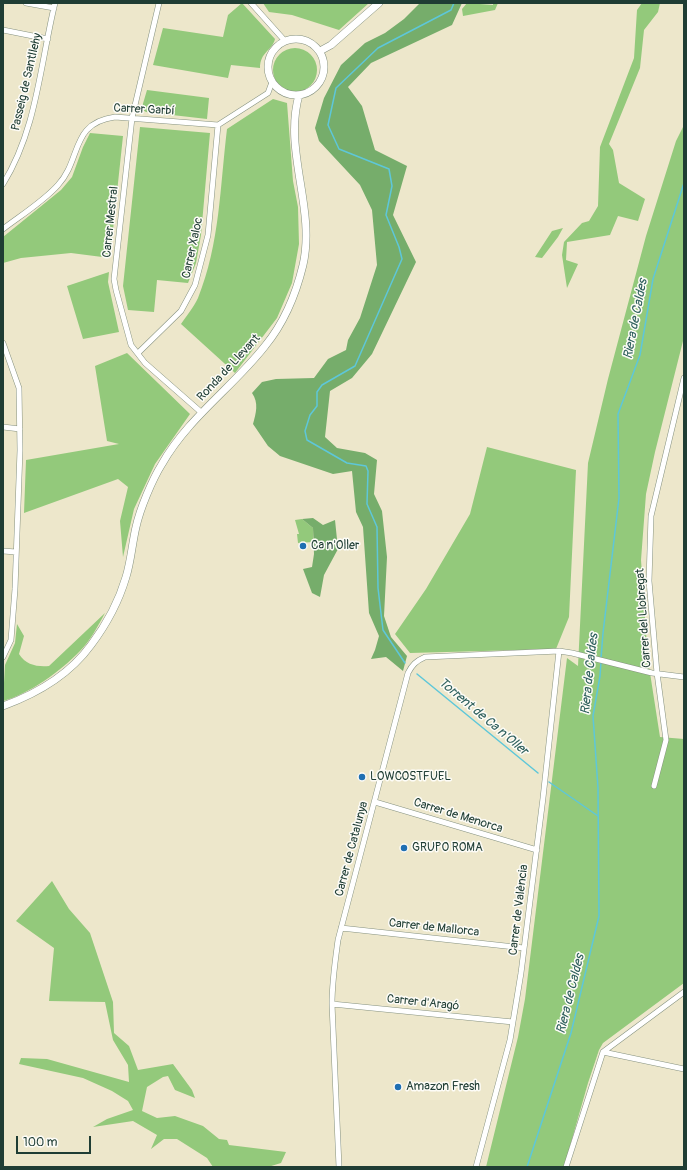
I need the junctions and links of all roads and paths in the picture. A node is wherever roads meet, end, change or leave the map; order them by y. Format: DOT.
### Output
graph roads {
  1 [pos="26,3"];
  2 [pos="159,3"];
  3 [pos="251,3"];
  4 [pos="379,3"];
  5 [pos="54,5"];
  6 [pos="3,30"];
  7 [pos="48,39"];
  8 [pos="285,41"];
  9 [pos="320,51"];
  10 [pos="272,82"];
  11 [pos="299,95"];
  12 [pos="132,118"];
  13 [pos="218,125"];
  14 [pos="3,184"];
  15 [pos="3,229"];
  16 [pos="3,343"];
  17 [pos="138,353"];
  18 [pos="684,378"];
  19 [pos="681,402"];
  20 [pos="202,413"];
  21 [pos="3,427"];
  22 [pos="20,429"];
  23 [pos="3,551"];
  24 [pos="16,552"];
  25 [pos="560,652"];
  26 [pos="3,657"];
  27 [pos="657,674"];
  28 [pos="684,677"];
  29 [pos="3,706"];
  30 [pos="654,786"];
  31 [pos="375,802"];
  32 [pos="537,850"];
  33 [pos="341,928"];
  34 [pos="524,948"];
  35 [pos="684,992"];
  36 [pos="332,1004"];
  37 [pos="513,1022"];
  38 [pos="603,1052"];
  39 [pos="684,1069"];
  40 [pos="339,1167"];
  41 [pos="476,1167"];
  42 [pos="566,1167"];
  1 -- 5 [label="street"];
  2 -- 12 [label="street, Carrer Mestral"];
  3 -- 8 [label="street"];
  4 -- 9 [label="main road"];
  5 -- 7 [label="street, Passeig de Santllehy"];
  6 -- 7 [label="street"];
  7 -- 14 [label="street, Passeig de Santllehy"];
  8 -- 9 [label="main road"];
  8 -- 10 [label="main road"];
  9 -- 11 [label="main road"];
  10 -- 11 [label="main road"];
  10 -- 13 [label="street"];
  11 -- 20 [label="main road, Ronda de Llevant"];
  12 -- 13 [label="street, Carrer Garbí"];
  12 -- 15 [label="street, Carrer Garbí"];
  12 -- 17 [label="street, Carrer Mestral"];
  13 -- 17 [label="street, Carrer Xaloc"];
  16 -- 22 [label="street"];
  17 -- 20 [label="street, Carrer Mestral"];
  18 -- 19 [label="street, Carrer del Llobregat"];
  19 -- 27 [label="street, Carrer del Llobregat"];
  20 -- 29 [label="main road, Ronda de Llevant"];
  21 -- 22 [label="street"];
  22 -- 24 [label="street"];
  23 -- 24 [label="street"];
  24 -- 26 [label="street"];
  25 -- 27 [label="street, Carrer de Catalunya"];
  25 -- 31 [label="street, Carrer de Catalunya"];
  25 -- 32 [label="street, Carrer de València"];
  27 -- 28 [label="street, Carrer de Catalunya"];
  27 -- 30 [label="street, Carrer del Llobregat"];
  31 -- 32 [label="street, Carrer de Menorca"];
  31 -- 33 [label="street, Carrer de Catalunya"];
  32 -- 34 [label="street, Carrer de València"];
  33 -- 34 [label="street, Carrer de Mallorca"];
  33 -- 36 [label="street, Carrer de Catalunya"];
  34 -- 37 [label="street, Carrer de València"];
  35 -- 38 [label="street"];
  36 -- 37 [label="street, Carrer d'Aragó"];
  36 -- 40 [label="street, Carrer de Catalunya"];
  37 -- 41 [label="street, Carrer de València"];
  38 -- 39 [label="street"];
  38 -- 42 [label="street"];
}
